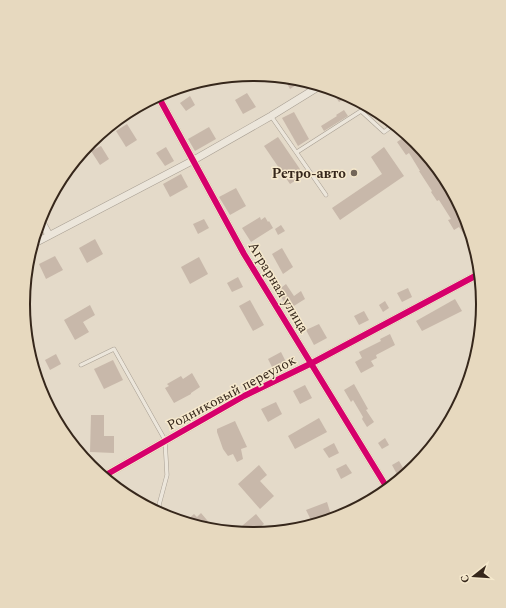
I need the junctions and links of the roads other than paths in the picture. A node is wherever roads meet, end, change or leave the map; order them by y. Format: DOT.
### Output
graph roads {
  1 [pos="314,90"];
  2 [pos="161,101"];
  3 [pos="271,116"];
  4 [pos="390,128"];
  5 [pos="297,152"];
  6 [pos="192,161"];
  7 [pos="326,195"];
  8 [pos="44,226"];
  9 [pos="49,235"];
  10 [pos="40,240"];
  11 [pos="474,276"];
  12 [pos="312,363"];
  13 [pos="81,365"];
  14 [pos="165,440"];
  15 [pos="108,474"];
  16 [pos="385,484"];
  17 [pos="159,506"];
  1 -- 3 [label="street"];
  2 -- 6 [label="street, Аграрная улица"];
  3 -- 5 [label="lane"];
  3 -- 6 [label="street"];
  4 -- 5 [label="lane"];
  5 -- 7 [label="lane"];
  6 -- 9 [label="street"];
  6 -- 12 [label="street, Аграрная улица"];
  8 -- 9 [label="street"];
  9 -- 10 [label="street"];
  11 -- 12 [label="street, Родниковый переулок"];
  12 -- 14 [label="street, Родниковый переулок"];
  12 -- 16 [label="street, Аграрная улица"];
  13 -- 14 [label="lane"];
  14 -- 15 [label="street, Родниковый переулок"];
  14 -- 17 [label="lane"];
}
